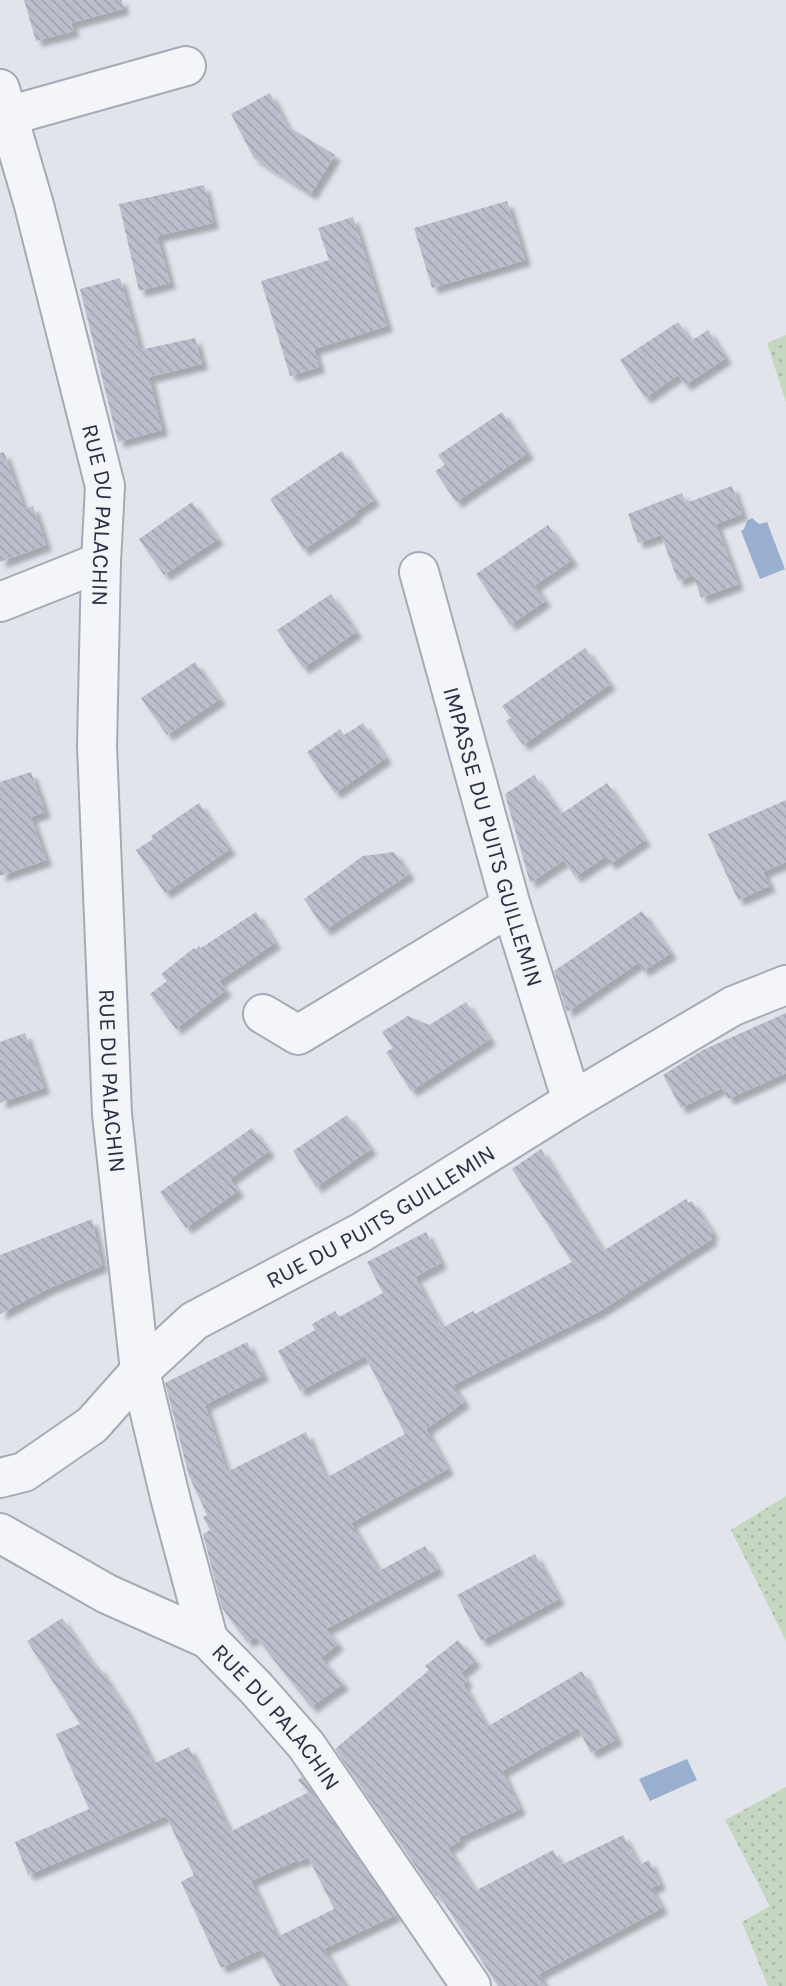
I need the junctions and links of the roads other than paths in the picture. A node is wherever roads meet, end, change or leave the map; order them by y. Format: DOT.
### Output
graph roads {
  1 [pos="186,66"];
  2 [pos="4,103"];
  3 [pos="101,562"];
  4 [pos="419,572"];
  5 [pos="0,602"];
  6 [pos="511,906"];
  7 [pos="786,985"];
  8 [pos="263,1014"];
  9 [pos="572,1101"];
  10 [pos="141,1371"];
  11 [pos="0,1478"];
  12 [pos="0,1533"];
  13 [pos="208,1639"];
  14 [pos="471,1986"];
  1 -- 2 [label="street"];
  2 -- 3 [label="street, RUE DU PALACHIN"];
  3 -- 5 [label="street"];
  3 -- 10 [label="street, RUE DU PALACHIN"];
  4 -- 6 [label="street, IMPASSE DU PUITS GUILLEMIN"];
  6 -- 8 [label="street"];
  6 -- 9 [label="street, IMPASSE DU PUITS GUILLEMIN"];
  7 -- 9 [label="street, RUE DU PUITS GUILLEMIN"];
  9 -- 10 [label="street, RUE DU PUITS GUILLEMIN"];
  10 -- 11 [label="street, RUE DU PUITS GUILLEMIN"];
  10 -- 13 [label="street, RUE DU PALACHIN"];
  12 -- 13 [label="street"];
  13 -- 14 [label="street, RUE DU PALACHIN"];
}
